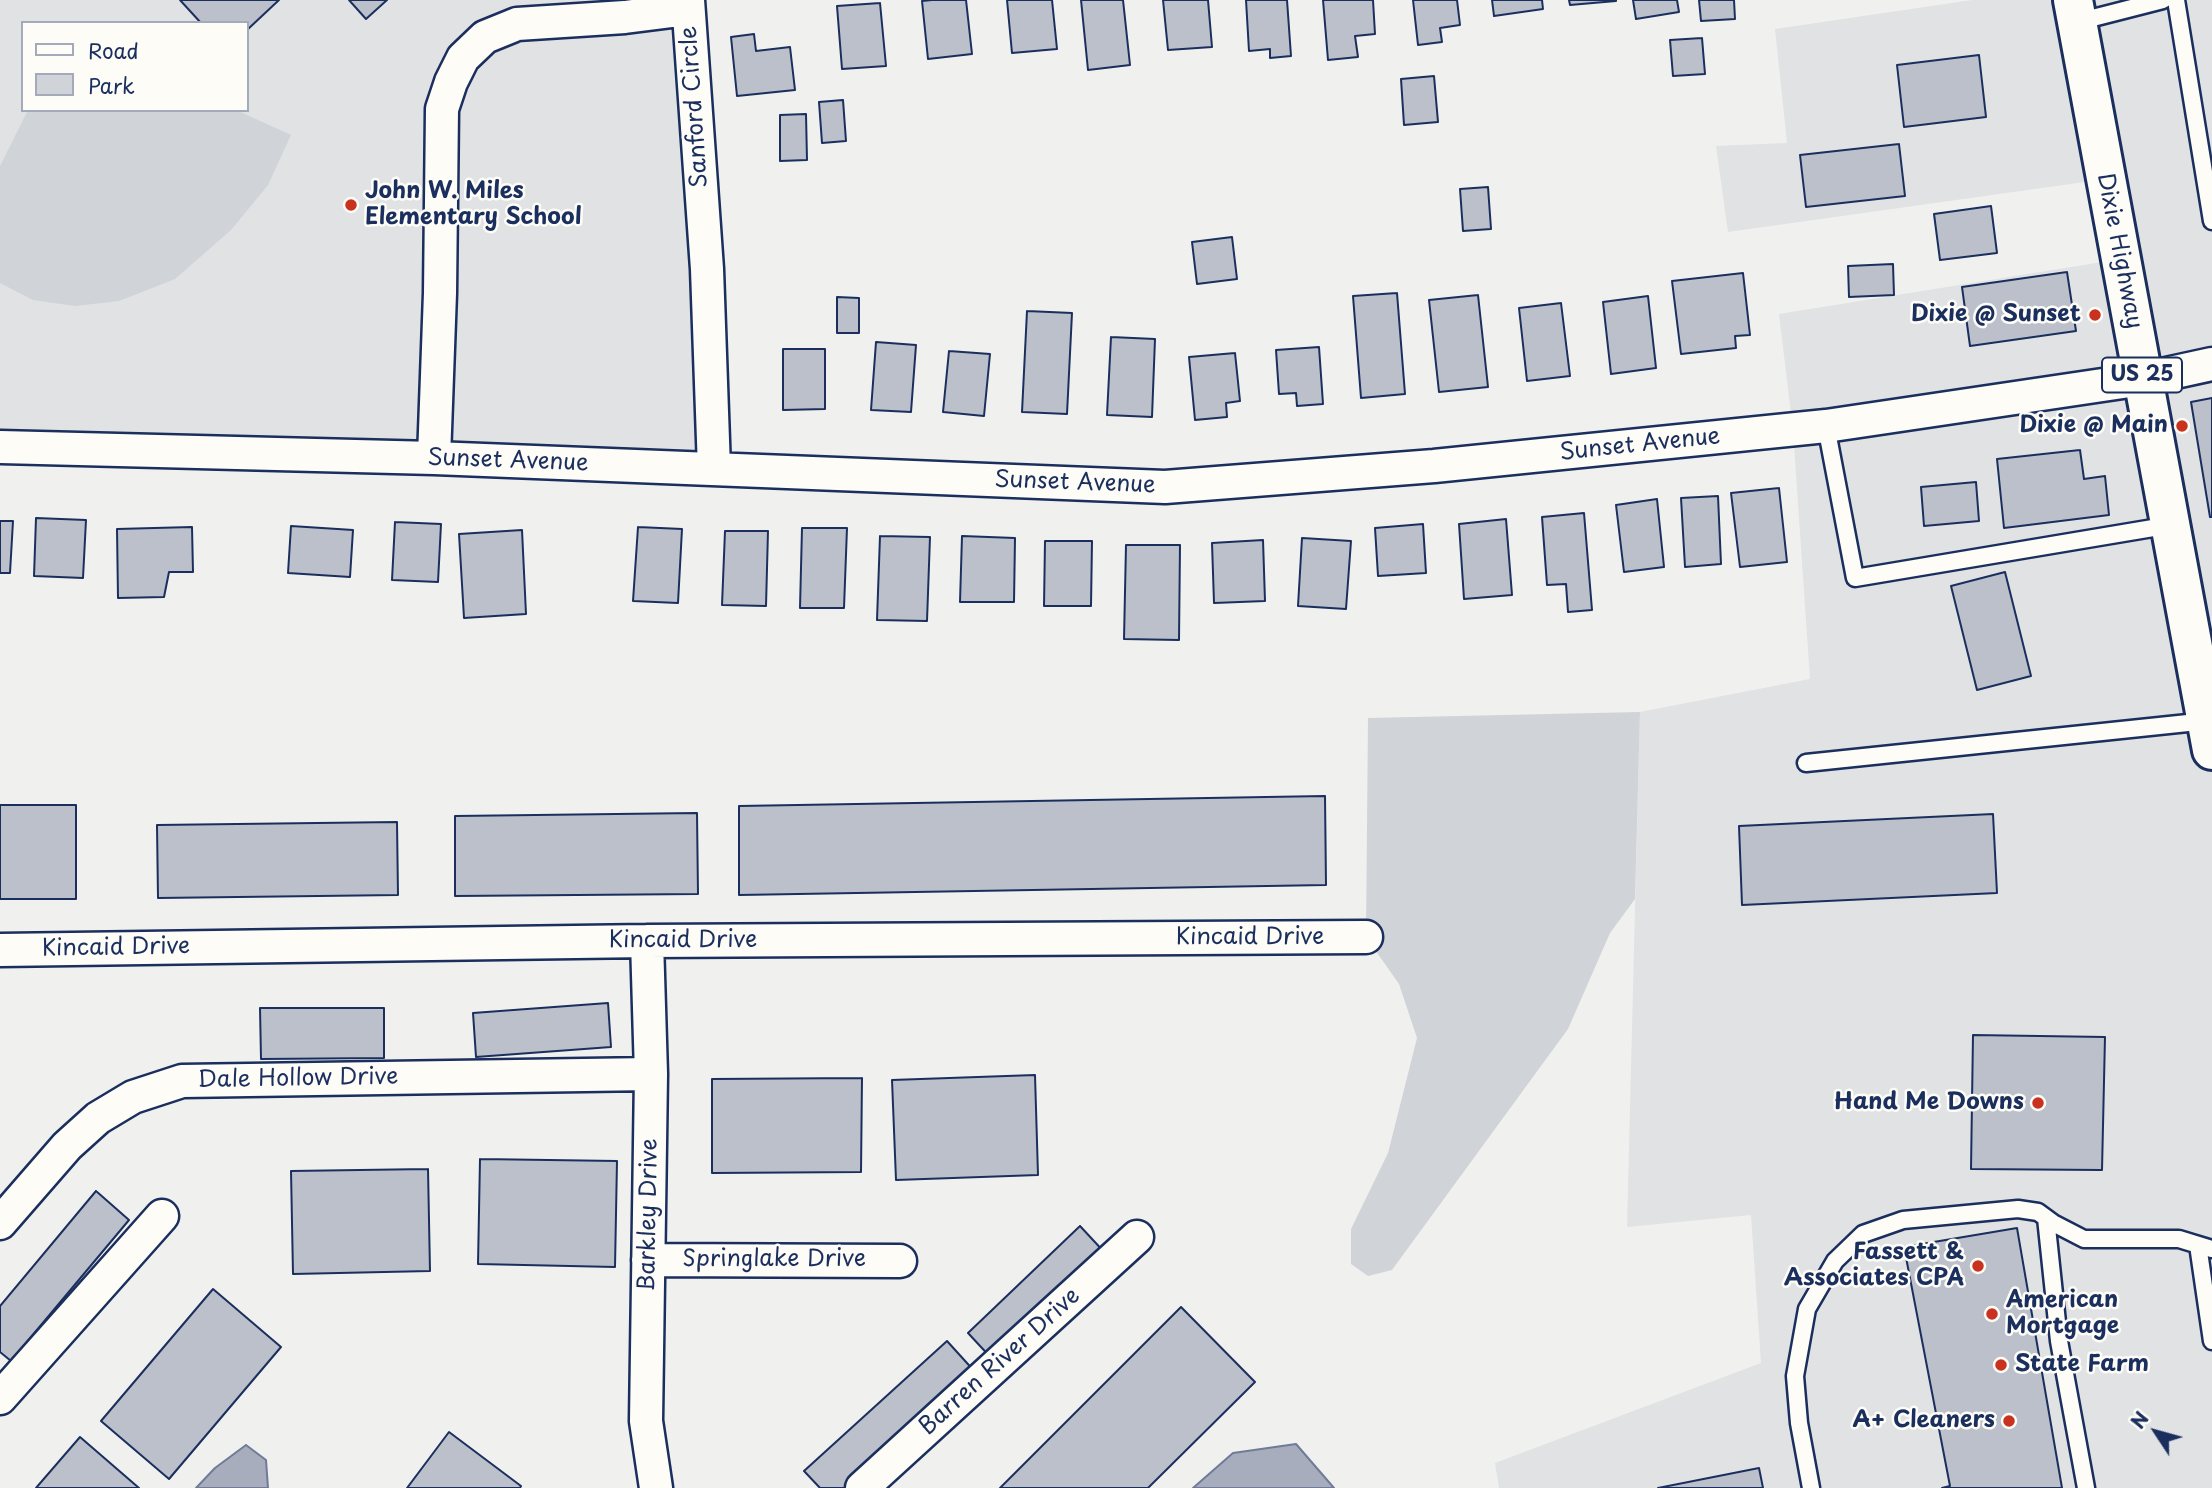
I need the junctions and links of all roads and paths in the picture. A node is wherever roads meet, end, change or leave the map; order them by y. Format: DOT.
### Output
graph roads {
  1 [pos="2163,0"];
  2 [pos="2176,0"];
  3 [pos="688,5"];
  4 [pos="2075,11"];
  5 [pos="2212,221"];
  6 [pos="2212,364"];
  7 [pos="2143,379"];
  8 [pos="1826,426"];
  9 [pos="0,447"];
  10 [pos="434,458"];
  11 [pos="713,469"];
  12 [pos="2171,524"];
  13 [pos="2209,735"];
  14 [pos="1806,763"];
  15 [pos="1366,937"];
  16 [pos="647,941"];
  17 [pos="0,950"];
  18 [pos="651,1074"];
  19 [pos="162,1216"];
  20 [pos="2046,1218"];
  21 [pos="0,1223"];
  22 [pos="1137,1237"];
  23 [pos="2205,1247"];
  24 [pos="648,1260"];
  25 [pos="900,1261"];
  26 [pos="2212,1341"];
  27 [pos="0,1398"];
  28 [pos="656,1488"];
  29 [pos="862,1488"];
  30 [pos="1811,1488"];
  31 [pos="2086,1488"];
  1 -- 4 [label="lane"];
  2 -- 5 [label="lane"];
  3 -- 10 [label="street, Sanford Circle"];
  3 -- 11 [label="street, Sanford Circle"];
  4 -- 7 [label="main road, Dixie Highway / US 25"];
  6 -- 7 [label="street, Sunset Avenue"];
  7 -- 8 [label="street, Sunset Avenue"];
  7 -- 12 [label="main road, Dixie Highway / US 25"];
  8 -- 11 [label="street, Sunset Avenue"];
  8 -- 12 [label="lane"];
  9 -- 10 [label="street, Sunset Avenue"];
  10 -- 11 [label="street, Sunset Avenue"];
  12 -- 13 [label="main road, Dixie Highway / US 25"];
  13 -- 14 [label="lane"];
  15 -- 16 [label="street, Kincaid Drive"];
  16 -- 17 [label="street, Kincaid Drive"];
  16 -- 18 [label="street, Barkley Drive"];
  18 -- 21 [label="street, Dale Hollow Drive"];
  18 -- 24 [label="street, Barkley Drive"];
  19 -- 27 [label="street"];
  20 -- 23 [label="lane"];
  20 -- 30 [label="lane"];
  20 -- 31 [label="lane"];
  22 -- 29 [label="street, Barren River Drive"];
  23 -- 26 [label="lane"];
  24 -- 25 [label="street, Springlake Drive"];
  24 -- 28 [label="street, Barkley Drive"];
}
